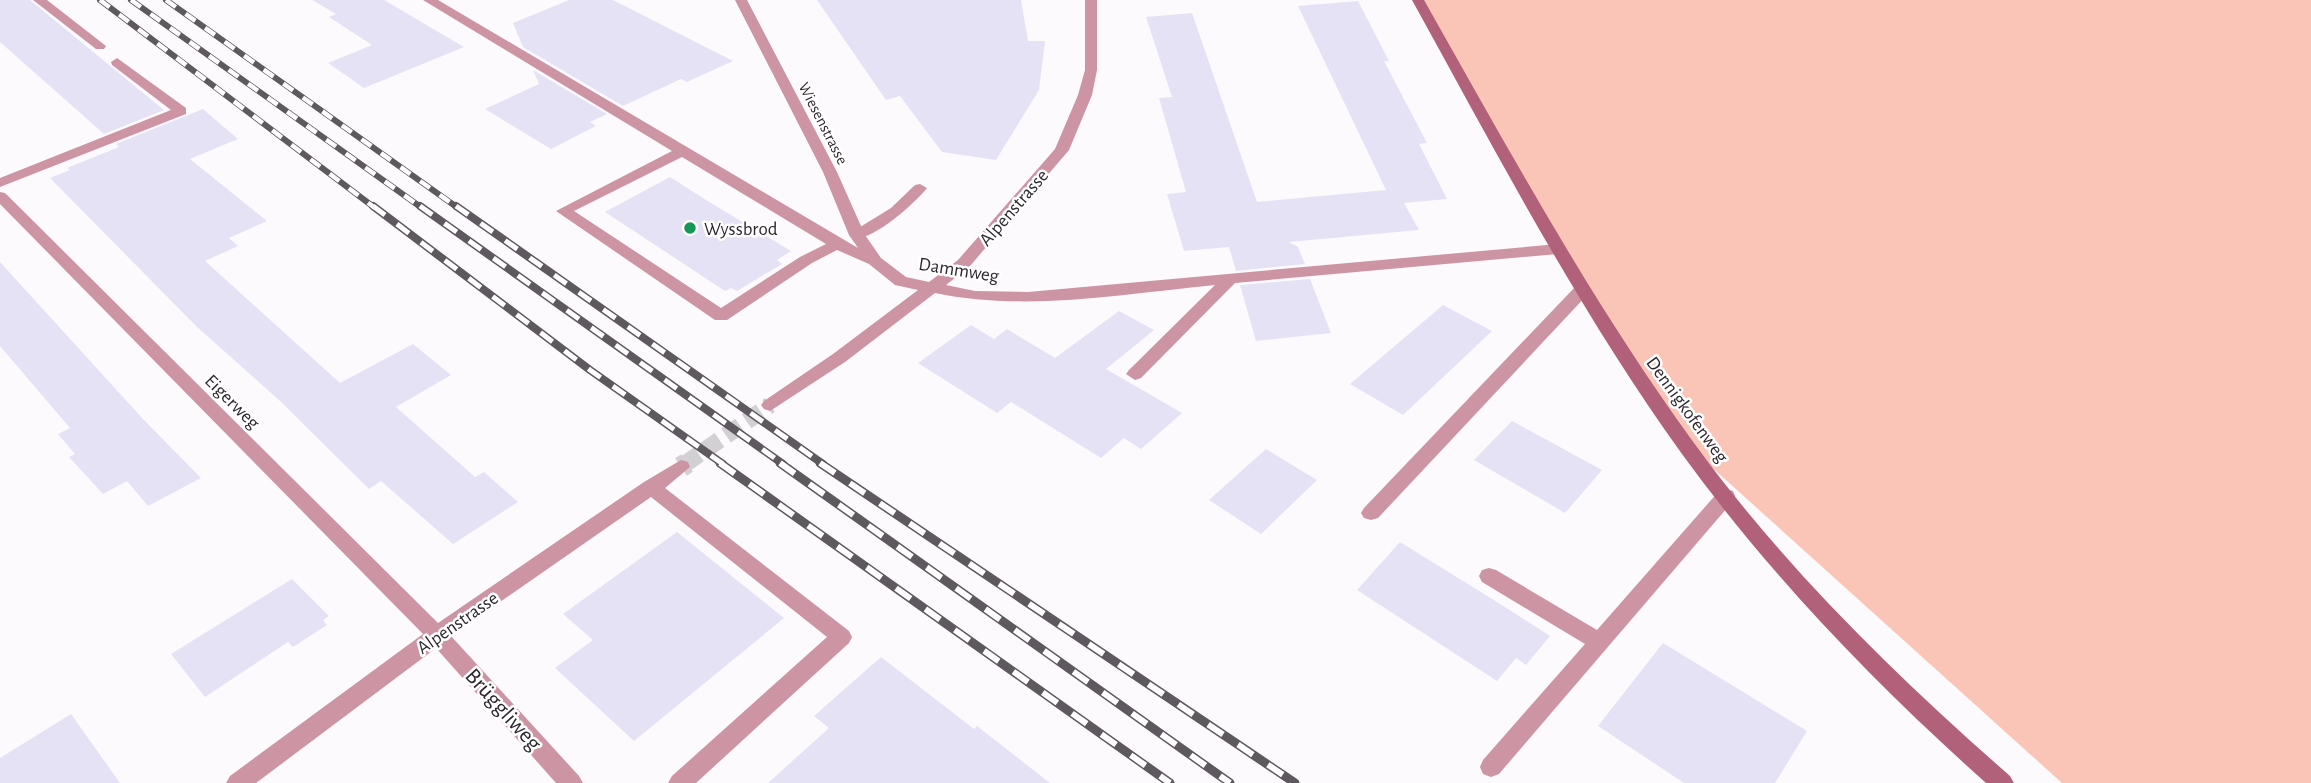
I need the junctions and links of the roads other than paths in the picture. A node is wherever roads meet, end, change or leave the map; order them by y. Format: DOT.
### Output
graph roads {
  1 [pos="39,0"];
  2 [pos="429,0"];
  3 [pos="741,0"];
  4 [pos="1091,0"];
  5 [pos="1418,0"];
  6 [pos="100,46"];
  7 [pos="117,62"];
  8 [pos="684,151"];
  9 [pos="0,183"];
  10 [pos="919,188"];
  11 [pos="0,196"];
  12 [pos="857,235"];
  13 [pos="837,244"];
  14 [pos="1558,249"];
  15 [pos="875,261"];
  16 [pos="1229,280"];
  17 [pos="931,288"];
  18 [pos="1582,290"];
  19 [pos="1135,374"];
  20 [pos="770,405"];
  21 [pos="681,467"];
  22 [pos="651,487"];
  23 [pos="1726,496"];
  24 [pos="1371,513"];
  25 [pos="1489,576"];
  26 [pos="437,635"];
  27 [pos="1598,641"];
  28 [pos="1491,767"];
  29 [pos="238,783"];
  30 [pos="571,783"];
  31 [pos="680,783"];
  32 [pos="2002,783"];
  1 -- 6 [label="street"];
  2 -- 8 [label="street, Dammweg"];
  3 -- 12 [label="street, Wiesenstrasse"];
  4 -- 17 [label="street, Alpenstrasse"];
  5 -- 14 [label="street, Dennigkofenweg"];
  7 -- 9 [label="street"];
  8 -- 13 [label="street, Dammweg"];
  8 -- 13 [label="street"];
  10 -- 12 [label="street"];
  11 -- 26 [label="street, Eigerweg"];
  12 -- 15 [label="street, Wiesenstrasse"];
  13 -- 15 [label="street, Dammweg"];
  14 -- 16 [label="street, Dammweg"];
  14 -- 18 [label="street, Dennigkofenweg"];
  15 -- 17 [label="street, Dammweg"];
  16 -- 17 [label="street, Dammweg"];
  16 -- 19 [label="street"];
  17 -- 20 [label="street, Alpenstrasse"];
  18 -- 23 [label="street, Dennigkofenweg"];
  18 -- 24 [label="street"];
  21 -- 22 [label="street, Alpenstrasse"];
  22 -- 26 [label="street, Alpenstrasse"];
  22 -- 31 [label="street"];
  23 -- 27 [label="street"];
  23 -- 32 [label="street, Dennigkofenweg"];
  25 -- 27 [label="street"];
  26 -- 29 [label="street, Alpenstrasse"];
  26 -- 30 [label="street, Brüggliweg"];
  27 -- 28 [label="street"];
}
